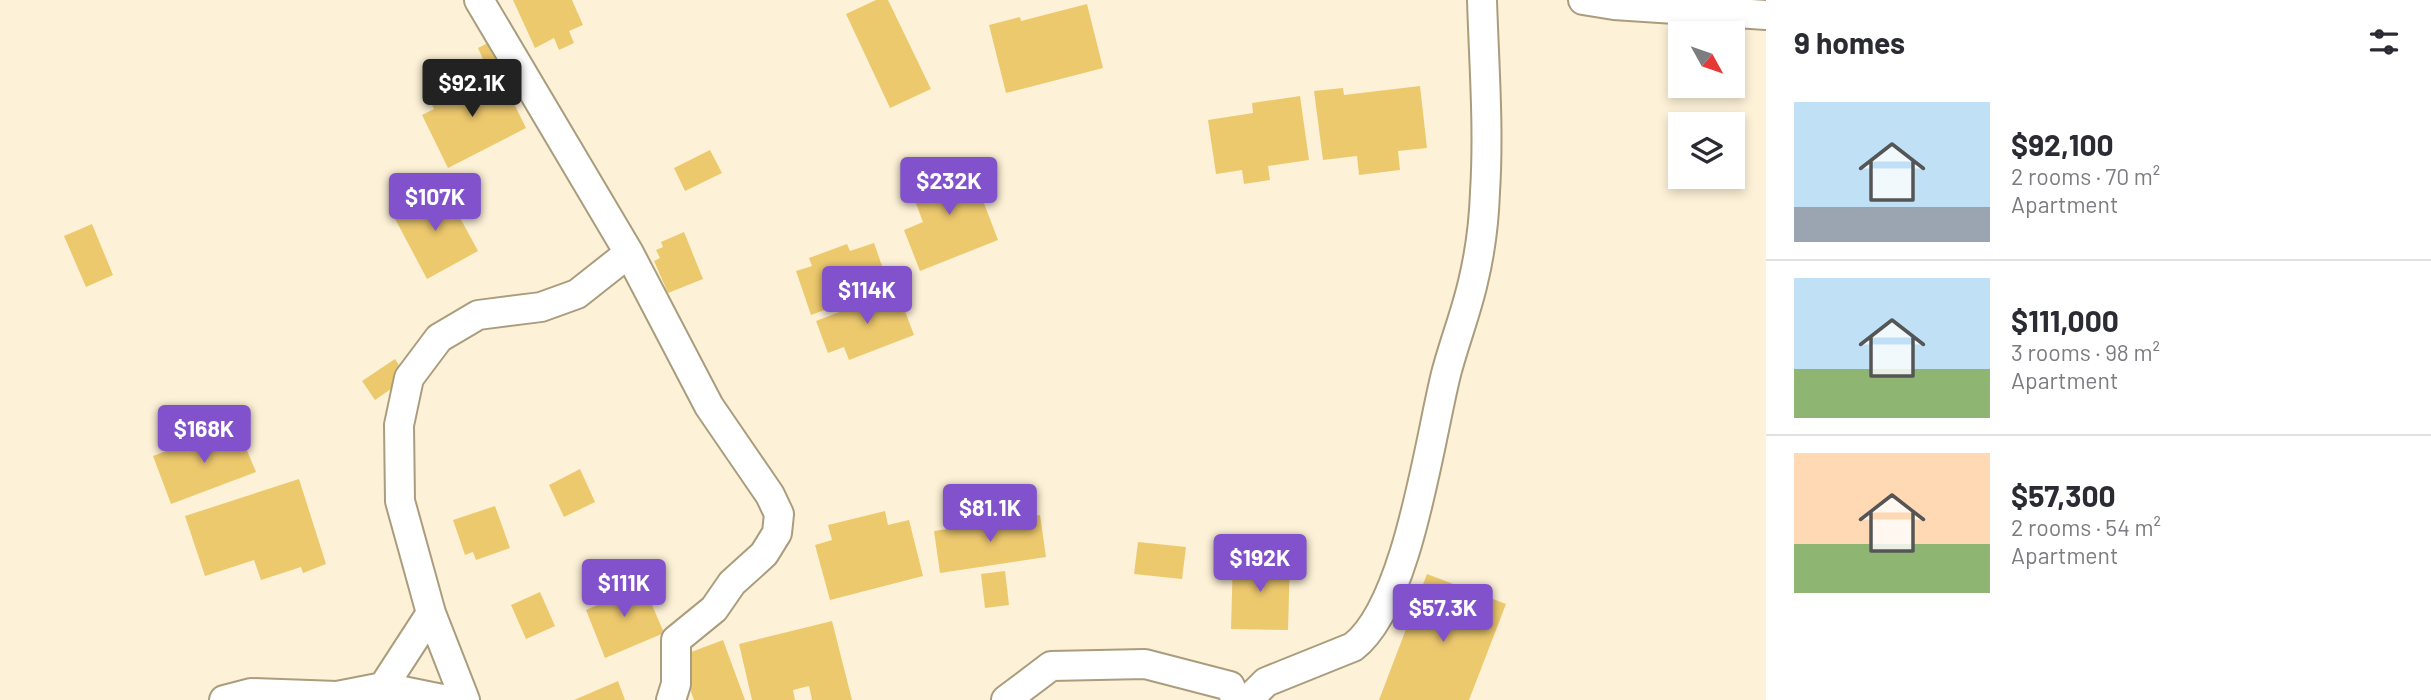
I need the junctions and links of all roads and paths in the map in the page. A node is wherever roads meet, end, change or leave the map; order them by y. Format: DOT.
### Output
graph roads {
  1 [pos="479,0"];
  2 [pos="1482,0"];
  3 [pos="1583,0"];
  4 [pos="1766,15"];
  5 [pos="629,253"];
  6 [pos="431,613"];
  7 [pos="383,687"];
  8 [pos="224,700"];
  9 [pos="447,700"];
  10 [pos="465,700"];
  11 [pos="671,700"];
  12 [pos="1006,700"];
  13 [pos="1236,700"];
  14 [pos="1248,700"];
  1 -- 5 [label="street"];
  2 -- 14 [label="street"];
  3 -- 4 [label="street"];
  5 -- 6 [label="street"];
  5 -- 11 [label="street"];
  6 -- 7 [label="street"];
  6 -- 10 [label="street"];
  7 -- 8 [label="street"];
  7 -- 9 [label="street"];
  12 -- 13 [label="street"];
}
